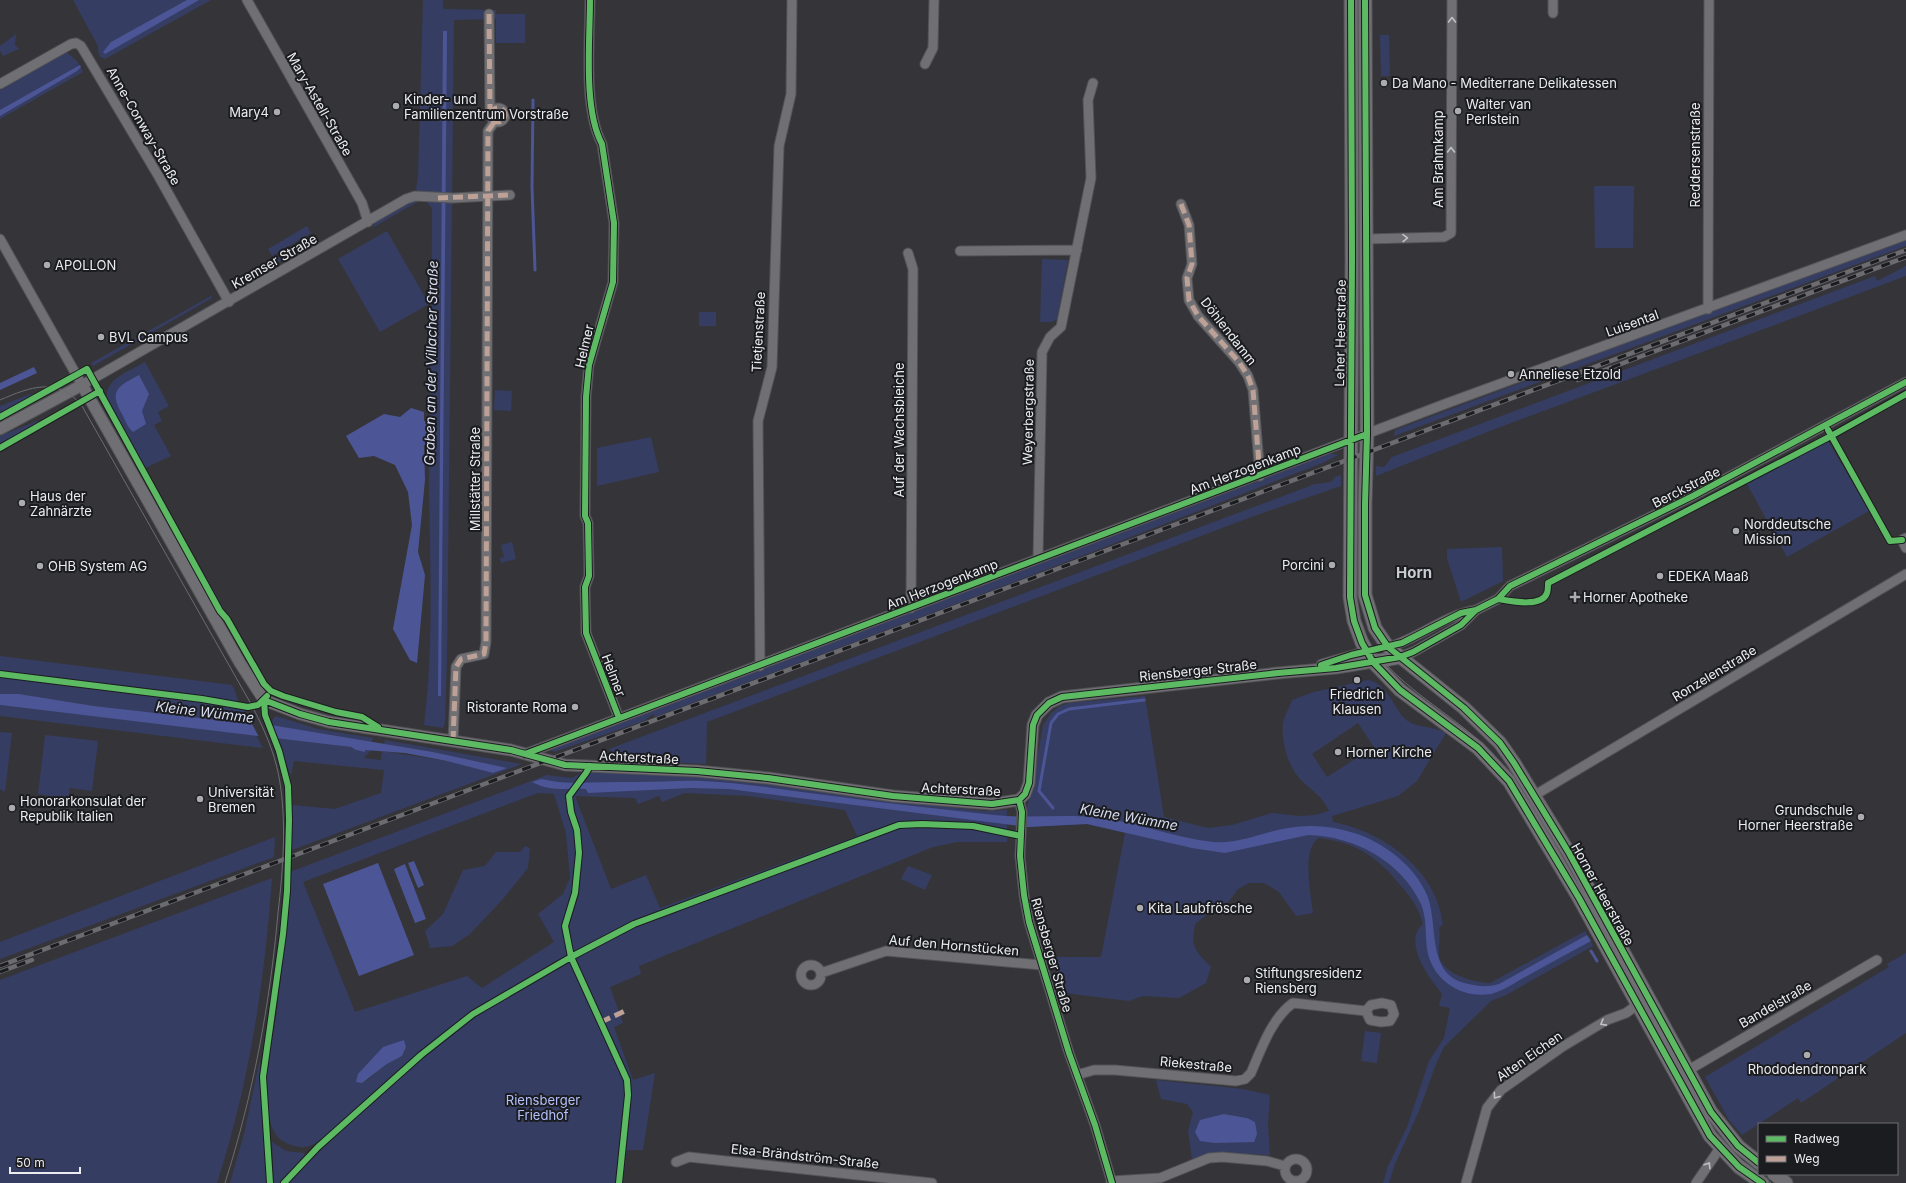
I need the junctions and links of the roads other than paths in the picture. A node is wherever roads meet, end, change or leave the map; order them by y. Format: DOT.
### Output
graph roads {
  1 [pos="247,0"];
  2 [pos="590,0"];
  3 [pos="792,0"];
  4 [pos="934,0"];
  5 [pos="1351,0"];
  6 [pos="1365,0"];
  7 [pos="1452,0"];
  8 [pos="1553,0"];
  9 [pos="1702,0"];
  10 [pos="1709,0"];
  11 [pos="1715,0"];
  12 [pos="1553,13"];
  13 [pos="489,14"];
  14 [pos="925,64"];
  15 [pos="1093,83"];
  16 [pos="0,84"];
  17 [pos="510,195"];
  18 [pos="489,196"];
  19 [pos="1181,204"];
  20 [pos="368,222"];
  21 [pos="1906,235"];
  22 [pos="0,239"];
  23 [pos="1366,239"];
  24 [pos="1077,250"];
  25 [pos="960,251"];
  26 [pos="908,253"];
  27 [pos="229,302"];
  28 [pos="1708,309"];
  29 [pos="1906,382"];
  30 [pos="82,385"];
  31 [pos="0,430"];
  32 [pos="1367,434"];
  33 [pos="1350,440"];
  34 [pos="1260,476"];
  35 [pos="1906,538"];
  36 [pos="1906,548"];
  37 [pos="1038,558"];
  38 [pos="1906,574"];
  39 [pos="911,608"];
  40 [pos="1476,610"];
  41 [pos="1388,647"];
  42 [pos="1370,657"];
  43 [pos="1400,657"];
  44 [pos="760,666"];
  45 [pos="619,718"];
  46 [pos="453,741"];
  47 [pos="525,754"];
  48 [pos="1535,795"];
  49 [pos="1019,800"];
  50 [pos="1877,960"];
  51 [pos="1041,965"];
  52 [pos="821,973"];
  53 [pos="1637,1006"];
  54 [pos="1366,1011"];
  55 [pos="1687,1071"];
  56 [pos="1077,1075"];
  57 [pos="1720,1148"];
  58 [pos="676,1162"];
  59 [pos="1758,1162"];
  60 [pos="1285,1166"];
  61 [pos="1775,1175"];
  62 [pos="1111,1182"];
  63 [pos="932,1183"];
  64 [pos="1466,1183"];
  65 [pos="1696,1183"];
  66 [pos="1762,1183"];
  67 [pos="1786,1183"];
  1 -- 20 [label="street, Mary-Astell-Straße"];
  2 -- 45 [label="street, Helmer"];
  3 -- 44 [label="street, Tietjenstraße"];
  4 -- 14 [label="street"];
  5 -- 33 [label="main road, Leher Heerstraße"];
  6 -- 23 [label="main road, Leher Heerstraße"];
  23 -- 7 [label="street, Am Brahmkamp, one-way"];
  8 -- 12 [label="street"];
  9 -- 10 [label="street"];
  10 -- 11 [label="street"];
  10 -- 28 [label="street, Reddersenstraße"];
  13 -- 18 [label="street"];
  15 -- 24 [label="street, Weyerbergstraße"];
  16 -- 27 [label="street, Anne-Conway-Straße"];
  17 -- 18 [label="street, Kremser Straße"];
  18 -- 20 [label="street, Kremser Straße"];
  18 -- 46 [label="street, Millstätter Straße"];
  19 -- 34 [label="street, Döhlendamm"];
  20 -- 27 [label="street, Kremser Straße"];
  21 -- 28 [label="street, Luisental"];
  22 -- 30 [label="street"];
  23 -- 32 [label="main road, Leher Heerstraße"];
  24 -- 25 [label="street"];
  24 -- 37 [label="street, Weyerbergstraße"];
  26 -- 39 [label="street, Auf der Wachsbleiche"];
  27 -- 30 [label="street, Kremser Straße"];
  28 -- 32 [label="street, Luisental"];
  29 -- 40 [label="street, Berckstraße"];
  30 -- 31 [label="street"];
  30 -- 46 [label="street, Achterstraße"];
  32 -- 33 [label="street, Am Herzogenkamp"];
  32 -- 41 [label="main road, Leher Heerstraße"];
  33 -- 34 [label="street, Am Herzogenkamp"];
  33 -- 42 [label="main road, Leher Heerstraße"];
  34 -- 37 [label="street, Am Herzogenkamp"];
  35 -- 36 [label="street"];
  37 -- 39 [label="street, Am Herzogenkamp"];
  38 -- 48 [label="street, Ronzelenstraße"];
  39 -- 44 [label="street, Am Herzogenkamp"];
  40 -- 41 [label="street, Berckstraße"];
  40 -- 43 [label="street, Berckstraße"];
  41 -- 42 [label="main road"];
  41 -- 43 [label="main road, Leher Heerstraße"];
  42 -- 43 [label="main road"];
  42 -- 49 [label="street, Riensberger Straße"];
  42 -- 53 [label="main road, Horner Heerstraße"];
  43 -- 48 [label="main road, Horner Heerstraße"];
  44 -- 45 [label="street, Am Herzogenkamp"];
  45 -- 47 [label="street, Am Herzogenkamp"];
  46 -- 47 [label="street, Achterstraße"];
  47 -- 49 [label="street, Achterstraße"];
  48 -- 55 [label="main road, Horner Heerstraße"];
  49 -- 51 [label="street, Riensberger Straße"];
  50 -- 55 [label="street, Bandelstraße"];
  51 -- 52 [label="street, Auf den Hornstücken"];
  51 -- 56 [label="street, Riensberger Straße"];
  53 -- 57 [label="main road, Horner Heerstraße"];
  53 -- 64 [label="street, Alten Eichen, one-way"];
  54 -- 56 [label="street, Riekestraße"];
  55 -- 59 [label="main road, Horner Heerstraße"];
  56 -- 62 [label="street, Riensberger Straße"];
  65 -- 57 [label="street, one-way"];
  57 -- 66 [label="main road, Horner Heerstraße"];
  58 -- 63 [label="street, Elsa-Brändström-Straße"];
  60 -- 62 [label="street"];
  61 -- 67 [label="main road"];
}
